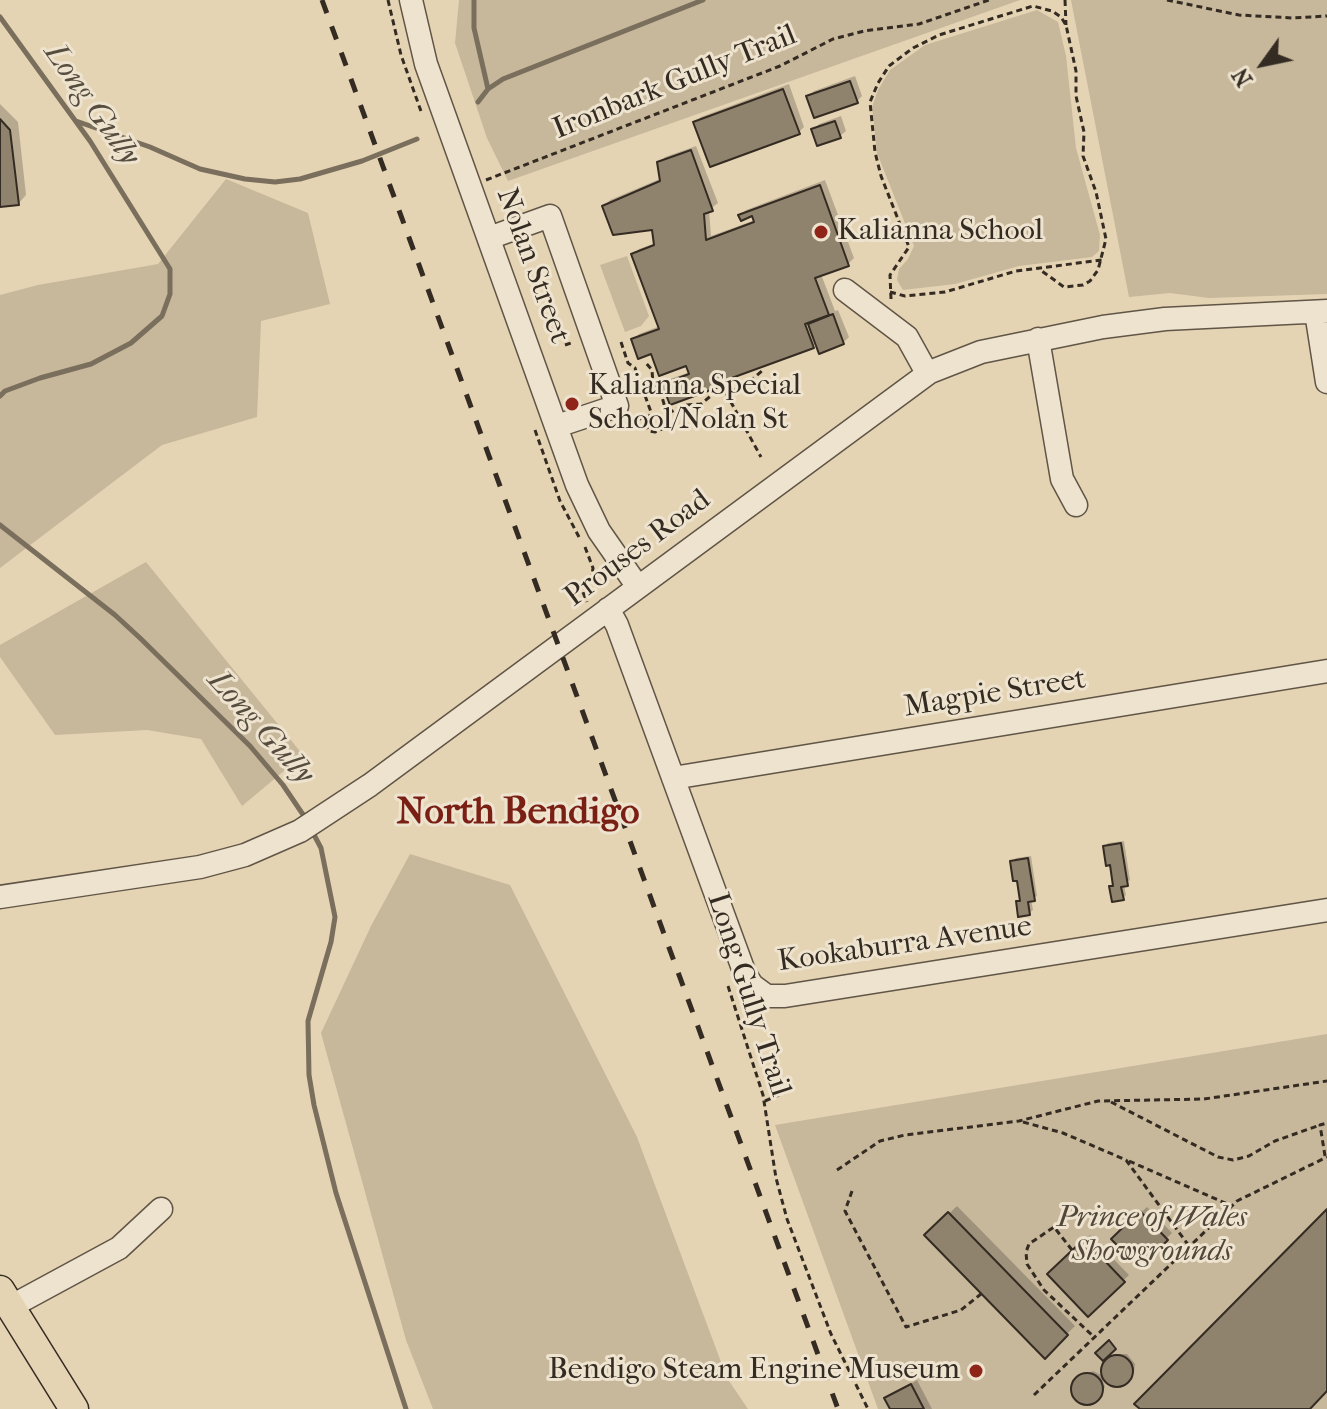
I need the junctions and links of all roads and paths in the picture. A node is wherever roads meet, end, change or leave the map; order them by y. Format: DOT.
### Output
graph roads {
  1 [pos="411,0"];
  2 [pos="989,0"];
  3 [pos="1065,0"];
  4 [pos="1167,0"];
  5 [pos="1039,1"];
  6 [pos="1033,6"];
  7 [pos="1327,16"];
  8 [pos="1066,25"];
  9 [pos="470,185"];
  10 [pos="489,238"];
  11 [pos="1102,260"];
  12 [pos="1039,269"];
  13 [pos="845,290"];
  14 [pos="890,292"];
  15 [pos="1321,311"];
  16 [pos="902,334"];
  17 [pos="1038,339"];
  18 [pos="621,342"];
  19 [pos="645,362"];
  20 [pos="763,370"];
  21 [pos="927,373"];
  22 [pos="669,378"];
  23 [pos="1327,382"];
  24 [pos="653,384"];
  25 [pos="721,384"];
  26 [pos="726,392"];
  27 [pos="667,413"];
  28 [pos="557,426"];
  29 [pos="761,457"];
  30 [pos="1076,505"];
  31 [pos="638,587"];
  32 [pos="608,609"];
  33 [pos="1327,671"];
  34 [pos="673,778"];
  35 [pos="2,896"];
  36 [pos="1327,910"];
  37 [pos="723,973"];
  38 [pos="1327,1081"];
  39 [pos="793,1089"];
  40 [pos="765,1101"];
  41 [pos="1107,1101"];
  42 [pos="1019,1121"];
  43 [pos="1327,1123"];
  44 [pos="1320,1125"];
  45 [pos="1327,1158"];
  46 [pos="1126,1160"];
  47 [pos="837,1170"];
  48 [pos="852,1191"];
  49 [pos="1232,1206"];
  50 [pos="161,1209"];
  51 [pos="1189,1246"];
  52 [pos="1072,1250"];
  53 [pos="981,1294"];
  54 [pos="5,1299"];
  55 [pos="1094,1337"];
  56 [pos="1034,1395"];
  57 [pos="74,1409"];
  58 [pos="868,1409"];
  1 -- 9 [label="street, Nolan Street"];
  2 -- 9 [label="path, Ironbark Gully Trail"];
  3 -- 8 [label="path"];
  4 -- 7 [label="path"];
  5 -- 6 [label="path"];
  6 -- 8 [label="path"];
  6 -- 14 [label="path"];
  8 -- 11 [label="path"];
  9 -- 10 [label="street, Nolan Street"];
  10 -- 28 [label="street, Nolan Street"];
  10 -- 28 [label="street"];
  11 -- 12 [label="path"];
  11 -- 12 [label="path"];
  12 -- 14 [label="path"];
  13 -- 16 [label="street"];
  14 -- 16 [label="path"];
  15 -- 17 [label="street, Prouses Road"];
  15 -- 23 [label="street"];
  16 -- 21 [label="street"];
  17 -- 21 [label="street, Prouses Road"];
  17 -- 30 [label="street"];
  18 -- 27 [label="path"];
  19 -- 24 [label="path"];
  20 -- 26 [label="path"];
  21 -- 31 [label="street, Prouses Road"];
  22 -- 24 [label="path"];
  24 -- 27 [label="path"];
  25 -- 26 [label="path"];
  26 -- 27 [label="path"];
  26 -- 29 [label="path"];
  28 -- 31 [label="street, Nolan Street"];
  31 -- 32 [label="street, Prouses Road"];
  32 -- 34 [label="street, Kookaburra Avenue"];
  32 -- 35 [label="street, Prouses Road"];
  33 -- 34 [label="street, Magpie Street"];
  34 -- 36 [label="street, Kookaburra Avenue"];
  37 -- 40 [label="path, Long Gully Trail"];
  38 -- 41 [label="path"];
  39 -- 40 [label="path"];
  40 -- 58 [label="path, Long Gully Trail"];
  41 -- 42 [label="path"];
  41 -- 44 [label="path"];
  42 -- 46 [label="path"];
  42 -- 47 [label="path"];
  43 -- 44 [label="path"];
  44 -- 45 [label="path"];
  45 -- 49 [label="path"];
  46 -- 49 [label="path"];
  46 -- 51 [label="path"];
  48 -- 53 [label="path"];
  49 -- 51 [label="path"];
  50 -- 54 [label="street"];
  51 -- 55 [label="path"];
  52 -- 55 [label="path"];
  54 -- 57 [label="main road"];
  55 -- 56 [label="path"];
}
